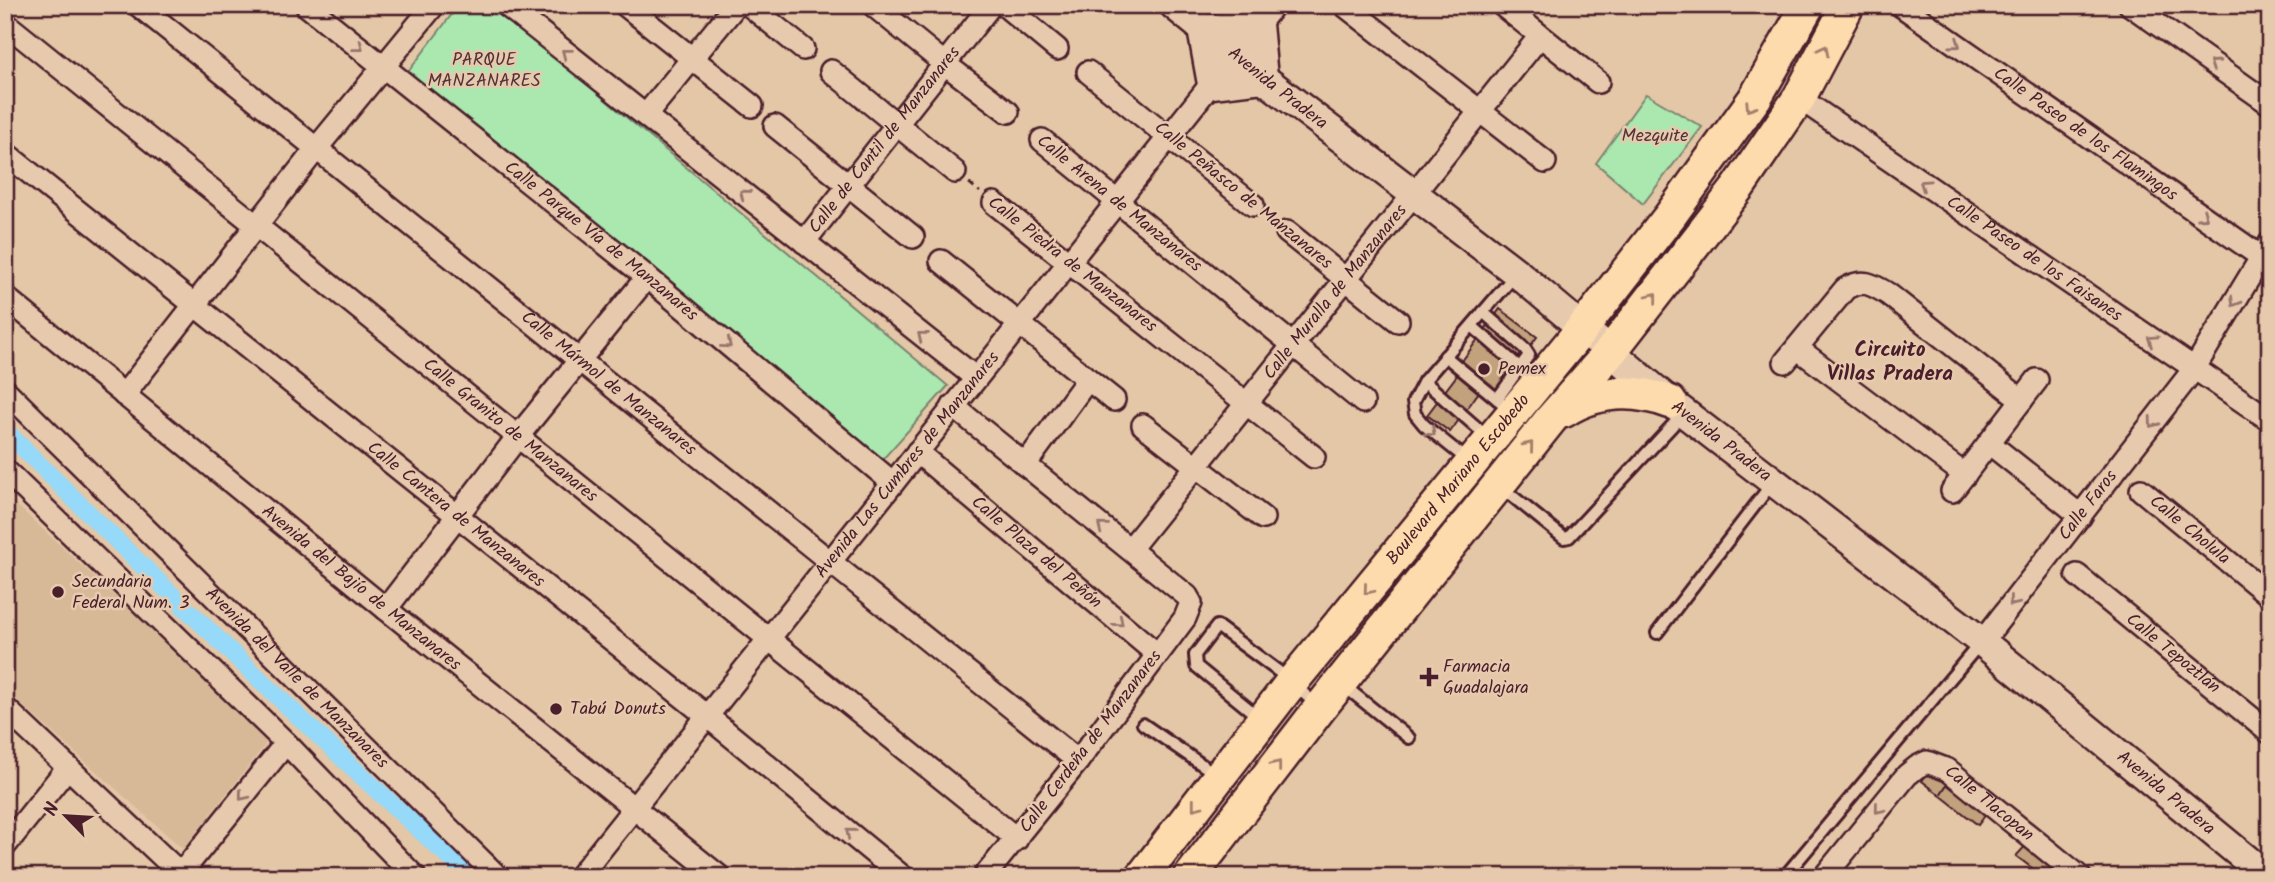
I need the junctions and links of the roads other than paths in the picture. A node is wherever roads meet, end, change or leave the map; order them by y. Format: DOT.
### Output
graph roads {
  1 [pos="138,5"];
  2 [pos="306,5"];
  3 [pos="433,5"];
  4 [pos="506,5"];
  5 [pos="625,5"];
  6 [pos="736,5"];
  7 [pos="749,5"];
  8 [pos="991,5"];
  9 [pos="1004,5"];
  10 [pos="1174,5"];
  11 [pos="1344,5"];
  12 [pos="1502,5"];
  13 [pos="1808,5"];
  14 [pos="1848,5"];
  15 [pos="1900,5"];
  16 [pos="2130,5"];
  17 [pos="874,6"];
  18 [pos="1266,15"];
  19 [pos="5,23"];
  20 [pos="1202,29"];
  21 [pos="1540,36"];
  22 [pos="803,49"];
  23 [pos="1057,49"];
  24 [pos="1234,54"];
  25 [pos="693,58"];
  26 [pos="945,64"];
  27 [pos="384,67"];
  28 [pos="831,72"];
  29 [pos="1088,72"];
  30 [pos="1263,78"];
  31 [pos="1598,82"];
  32 [pos="1212,85"];
  33 [pos="1799,98"];
  34 [pos="2270,104"];
  35 [pos="752,106"];
  36 [pos="1480,111"];
  37 [pos="1008,113"];
  38 [pos="646,115"];
  39 [pos="897,124"];
  40 [pos="775,126"];
  41 [pos="1170,137"];
  42 [pos="1042,140"];
  43 [pos="316,149"];
  44 [pos="5,153"];
  45 [pos="1545,162"];
  46 [pos="955,172"];
  47 [pos="849,185"];
  48 [pos="1415,194"];
  49 [pos="1117,203"];
  50 [pos="994,204"];
  51 [pos="1253,205"];
  52 [pos="256,227"];
  53 [pos="1287,232"];
  54 [pos="913,237"];
  55 [pos="804,242"];
  56 [pos="2267,254"];
  57 [pos="941,261"];
  58 [pos="1069,264"];
  59 [pos="1517,272"];
  60 [pos="647,277"];
  61 [pos="1346,279"];
  62 [pos="5,297"];
  63 [pos="194,306"];
  64 [pos="1483,312"];
  65 [pos="1398,321"];
  66 [pos="1020,323"];
  67 [pos="1472,326"];
  68 [pos="1582,329"];
  69 [pos="1293,345"];
  70 [pos="1611,351"];
  71 [pos="1445,356"];
  72 [pos="581,360"];
  73 [pos="2194,369"];
  74 [pos="1529,376"];
  75 [pos="976,378"];
  76 [pos="1088,379"];
  77 [pos="2037,380"];
  78 [pos="1424,381"];
  79 [pos="5,390"];
  80 [pos="124,394"];
  81 [pos="1114,400"];
  82 [pos="2022,400"];
  83 [pos="1246,402"];
  84 [pos="1363,402"];
  85 [pos="953,406"];
  86 [pos="1505,406"];
  87 [pos="1677,407"];
  88 [pos="1551,419"];
  89 [pos="2270,419"];
  90 [pos="1143,425"];
  91 [pos="519,435"];
  92 [pos="1989,443"];
  93 [pos="917,452"];
  94 [pos="1482,452"];
  95 [pos="1314,457"];
  96 [pos="1025,465"];
  97 [pos="1195,466"];
  98 [pos="5,470"];
  99 [pos="1774,480"];
  100 [pos="893,483"];
  101 [pos="1499,485"];
  102 [pos="2141,490"];
  103 [pos="456,515"];
  104 [pos="2081,516"];
  105 [pos="1263,518"];
  106 [pos="1130,549"];
  107 [pos="829,561"];
  108 [pos="2077,575"];
  109 [pos="2270,596"];
  110 [pos="386,609"];
  111 [pos="1657,633"];
  112 [pos="768,638"];
  113 [pos="1982,642"];
  114 [pos="1157,654"];
  115 [pos="1291,683"];
  116 [pos="1341,683"];
  117 [pos="5,708"];
  118 [pos="1320,708"];
  119 [pos="707,716"];
  120 [pos="1262,720"];
  121 [pos="1143,724"];
  122 [pos="2270,733"];
  123 [pos="1409,738"];
  124 [pos="286,743"];
  125 [pos="1078,761"];
  126 [pos="68,767"];
  127 [pos="1220,776"];
  128 [pos="632,808"];
  129 [pos="1017,839"];
  130 [pos="5,846"];
  131 [pos="181,876"];
  132 [pos="1785,876"];
  133 [pos="415,877"];
  134 [pos="498,877"];
  135 [pos="579,877"];
  136 [pos="720,877"];
  137 [pos="903,877"];
  138 [pos="985,877"];
  139 [pos="1142,877"];
  140 [pos="1190,877"];
  141 [pos="1824,877"];
  142 [pos="2080,877"];
  143 [pos="2268,877"];
  1 -- 43 [label="street, Calle Mármol de Manzanares"];
  2 -- 27 [label="street, Calle Parque Vía de Manzanares, one-way"];
  3 -- 27 [label="street"];
  38 -- 4 [label="street, one-way"];
  5 -- 25 [label="street"];
  6 -- 25 [label="street"];
  7 -- 22 [label="street"];
  8 -- 26 [label="street, Calle de Cantil de Manzanares"];
  9 -- 23 [label="street"];
  10 -- 20 [label="street, Avenida Pradera"];
  11 -- 36 [label="street"];
  12 -- 21 [label="street"];
  13 -- 68 [label="main road, Boulevard Mariano Escobedo, one-way"];
  33 -- 14 [label="main road, Boulevard Mariano Escobedo, one-way"];
  15 -- 56 [label="street, Calle Paseo de los Flamingos, one-way"];
  34 -- 16 [label="street, one-way"];
  17 -- 26 [label="street"];
  18 -- 20 [label="street"];
  18 -- 24 [label="street, Avenida Las Cumbres de Manzanares"];
  18 -- 30 [label="street"];
  19 -- 52 [label="street, Calle Granito de Manzanares"];
  20 -- 24 [label="street, Avenida Pradera"];
  20 -- 32 [label="street"];
  21 -- 31 [label="street"];
  21 -- 36 [label="street, Calle Muralla de Manzanares"];
  24 -- 30 [label="street, Avenida Pradera"];
  24 -- 32 [label="street, Avenida Las Cumbres de Manzanares"];
  25 -- 35 [label="street"];
  25 -- 38 [label="street"];
  26 -- 37 [label="street"];
  26 -- 39 [label="street, Calle de Cantil de Manzanares"];
  27 -- 43 [label="street"];
  27 -- 60 [label="street, Calle Parque Vía de Manzanares"];
  28 -- 39 [label="street"];
  29 -- 41 [label="street, Calle Peñasco de Manzanares"];
  30 -- 32 [label="street"];
  30 -- 48 [label="street, Avenida Pradera"];
  32 -- 41 [label="street, Avenida Las Cumbres de Manzanares"];
  70 -- 33 [label="main road, Boulevard Mariano Escobedo, one-way"];
  73 -- 33 [label="street, Calle Paseo de los Faisanes, one-way"];
  36 -- 45 [label="street"];
  36 -- 48 [label="street, Calle Muralla de Manzanares"];
  55 -- 38 [label="street, one-way"];
  39 -- 46 [label="street"];
  39 -- 47 [label="street, Calle de Cantil de Manzanares"];
  40 -- 47 [label="street"];
  41 -- 49 [label="street, Avenida Las Cumbres de Manzanares"];
  41 -- 51 [label="street, Calle Peñasco de Manzanares"];
  42 -- 49 [label="street, Calle Arena de Manzanares"];
  43 -- 52 [label="street"];
  43 -- 72 [label="street, Calle Mármol de Manzanares"];
  44 -- 63 [label="street, Calle Cantera de Manzanares"];
  47 -- 54 [label="street"];
  47 -- 55 [label="street, Calle de Cantil de Manzanares"];
  48 -- 59 [label="street, Avenida Pradera"];
  48 -- 61 [label="street, Calle Muralla de Manzanares"];
  49 -- 58 [label="street, Avenida Las Cumbres de Manzanares"];
  49 -- 69 [label="street, Calle Arena de Manzanares"];
  50 -- 58 [label="street, Calle Piedra de Manzanares"];
  52 -- 63 [label="street"];
  52 -- 91 [label="street, Calle Granito de Manzanares"];
  53 -- 61 [label="street, Calle Peñasco de Manzanares"];
  75 -- 55 [label="street, one-way"];
  56 -- 73 [label="street, Calle Faros, one-way"];
  57 -- 66 [label="street"];
  58 -- 66 [label="street, Avenida Las Cumbres de Manzanares"];
  58 -- 83 [label="street, Calle Piedra de Manzanares"];
  59 -- 64 [label="lane"];
  59 -- 68 [label="street, Avenida Pradera"];
  60 -- 72 [label="street"];
  60 -- 100 [label="street, Calle Parque Vía de Manzanares, one-way"];
  61 -- 65 [label="street, Calle Peñasco de Manzanares"];
  61 -- 69 [label="street, Calle Muralla de Manzanares"];
  62 -- 80 [label="street, Avenida del Bajío de Manzanares"];
  63 -- 80 [label="street"];
  63 -- 103 [label="street, Calle Cantera de Manzanares"];
  64 -- 67 [label="lane"];
  64 -- 74 [label="lane"];
  66 -- 75 [label="street, Avenida Las Cumbres de Manzanares"];
  66 -- 76 [label="street"];
  67 -- 71 [label="lane"];
  67 -- 74 [label="lane"];
  68 -- 70 [label="street, Avenida Pradera"];
  68 -- 74 [label="main road, Boulevard Mariano Escobedo"];
  69 -- 83 [label="street, Calle Muralla de Manzanares"];
  69 -- 84 [label="street, Calle Arena de Manzanares"];
  70 -- 87 [label="street, Avenida Pradera"];
  70 -- 88 [label="main road, Boulevard Mariano Escobedo"];
  71 -- 78 [label="lane"];
  71 -- 86 [label="lane"];
  72 -- 91 [label="street"];
  72 -- 107 [label="street, Calle Mármol de Manzanares"];
  73 -- 89 [label="street, Calle Paseo de los Faisanes"];
  73 -- 104 [label="street, Calle Faros, one-way"];
  74 -- 86 [label="main road, Boulevard Mariano Escobedo"];
  75 -- 85 [label="street, Avenida Las Cumbres de Manzanares"];
  76 -- 81 [label="street"];
  76 -- 96 [label="street"];
  77 -- 82 [label="street"];
  78 -- 94 [label="lane"];
  78 -- 94 [label="lane, one-way"];
  79 -- 134 [label="street, Avenida del Valle de Manzanares"];
  80 -- 110 [label="street, Avenida del Bajío de Manzanares"];
  82 -- 92 [label="street"];
  82 -- 92 [label="street"];
  83 -- 95 [label="street, Calle Piedra de Manzanares"];
  83 -- 97 [label="street, Calle Muralla de Manzanares"];
  85 -- 93 [label="street, Avenida Las Cumbres de Manzanares"];
  85 -- 96 [label="street"];
  86 -- 94 [label="main road, Boulevard Mariano Escobedo"];
  87 -- 88 [label="main road"];
  87 -- 99 [label="street, Avenida Pradera"];
  87 -- 101 [label="lane"];
  101 -- 88 [label="main road, Boulevard Mariano Escobedo, one-way"];
  90 -- 97 [label="street"];
  91 -- 103 [label="street"];
  91 -- 112 [label="street, Calle Granito de Manzanares"];
  92 -- 104 [label="street"];
  93 -- 100 [label="street, Avenida Las Cumbres de Manzanares"];
  93 -- 114 [label="street, Calle Plaza del Peñón, one-way"];
  94 -- 115 [label="main road, Boulevard Mariano Escobedo, one-way"];
  106 -- 96 [label="street, one-way"];
  97 -- 105 [label="street"];
  97 -- 106 [label="street, Calle Muralla de Manzanares"];
  98 -- 124 [label="street"];
  99 -- 111 [label="lane"];
  99 -- 113 [label="street, Avenida Pradera"];
  100 -- 107 [label="street, Avenida Las Cumbres de Manzanares"];
  101 -- 116 [label="main road, Boulevard Mariano Escobedo"];
  102 -- 109 [label="street, Calle Cholula"];
  103 -- 110 [label="street"];
  103 -- 119 [label="street, Calle Cantera de Manzanares"];
  104 -- 113 [label="street, Calle Faros, one-way"];
  106 -- 114 [label="street, Calle Cerdeña de Manzanares"];
  107 -- 112 [label="street, Avenida Las Cumbres de Manzanares"];
  107 -- 125 [label="street, Calle Mármol de Manzanares"];
  108 -- 122 [label="street, Calle Tepoztlán"];
  110 -- 128 [label="street, Avenida del Bajío de Manzanares"];
  112 -- 119 [label="street, Avenida Las Cumbres de Manzanares"];
  112 -- 129 [label="street, Calle Granito de Manzanares"];
  113 -- 132 [label="lane"];
  113 -- 143 [label="street, Avenida Pradera"];
  114 -- 125 [label="street, Calle Cerdeña de Manzanares"];
  115 -- 118 [label="lane"];
  115 -- 120 [label="main road, Boulevard Mariano Escobedo"];
  115 -- 120 [label="lane"];
  116 -- 118 [label="main road, Boulevard Mariano Escobedo"];
  116 -- 123 [label="lane"];
  117 -- 126 [label="street"];
  140 -- 118 [label="main road, Boulevard Mariano Escobedo, one-way"];
  119 -- 128 [label="street, Avenida Las Cumbres de Manzanares"];
  137 -- 119 [label="street, Calle Cantera de Manzanares, one-way"];
  120 -- 127 [label="main road, Boulevard Mariano Escobedo"];
  121 -- 127 [label="lane"];
  124 -- 131 [label="street, one-way"];
  124 -- 133 [label="street"];
  125 -- 129 [label="street, Calle Cerdeña de Manzanares"];
  126 -- 130 [label="street"];
  126 -- 131 [label="street"];
  127 -- 139 [label="main road, Boulevard Mariano Escobedo, one-way"];
  128 -- 135 [label="street, Avenida Las Cumbres de Manzanares"];
  128 -- 136 [label="street, Avenida del Bajío de Manzanares"];
  129 -- 138 [label="street, Calle Cerdeña de Manzanares"];
  142 -- 141 [label="street, Calle Tlacopan, one-way"];
}
